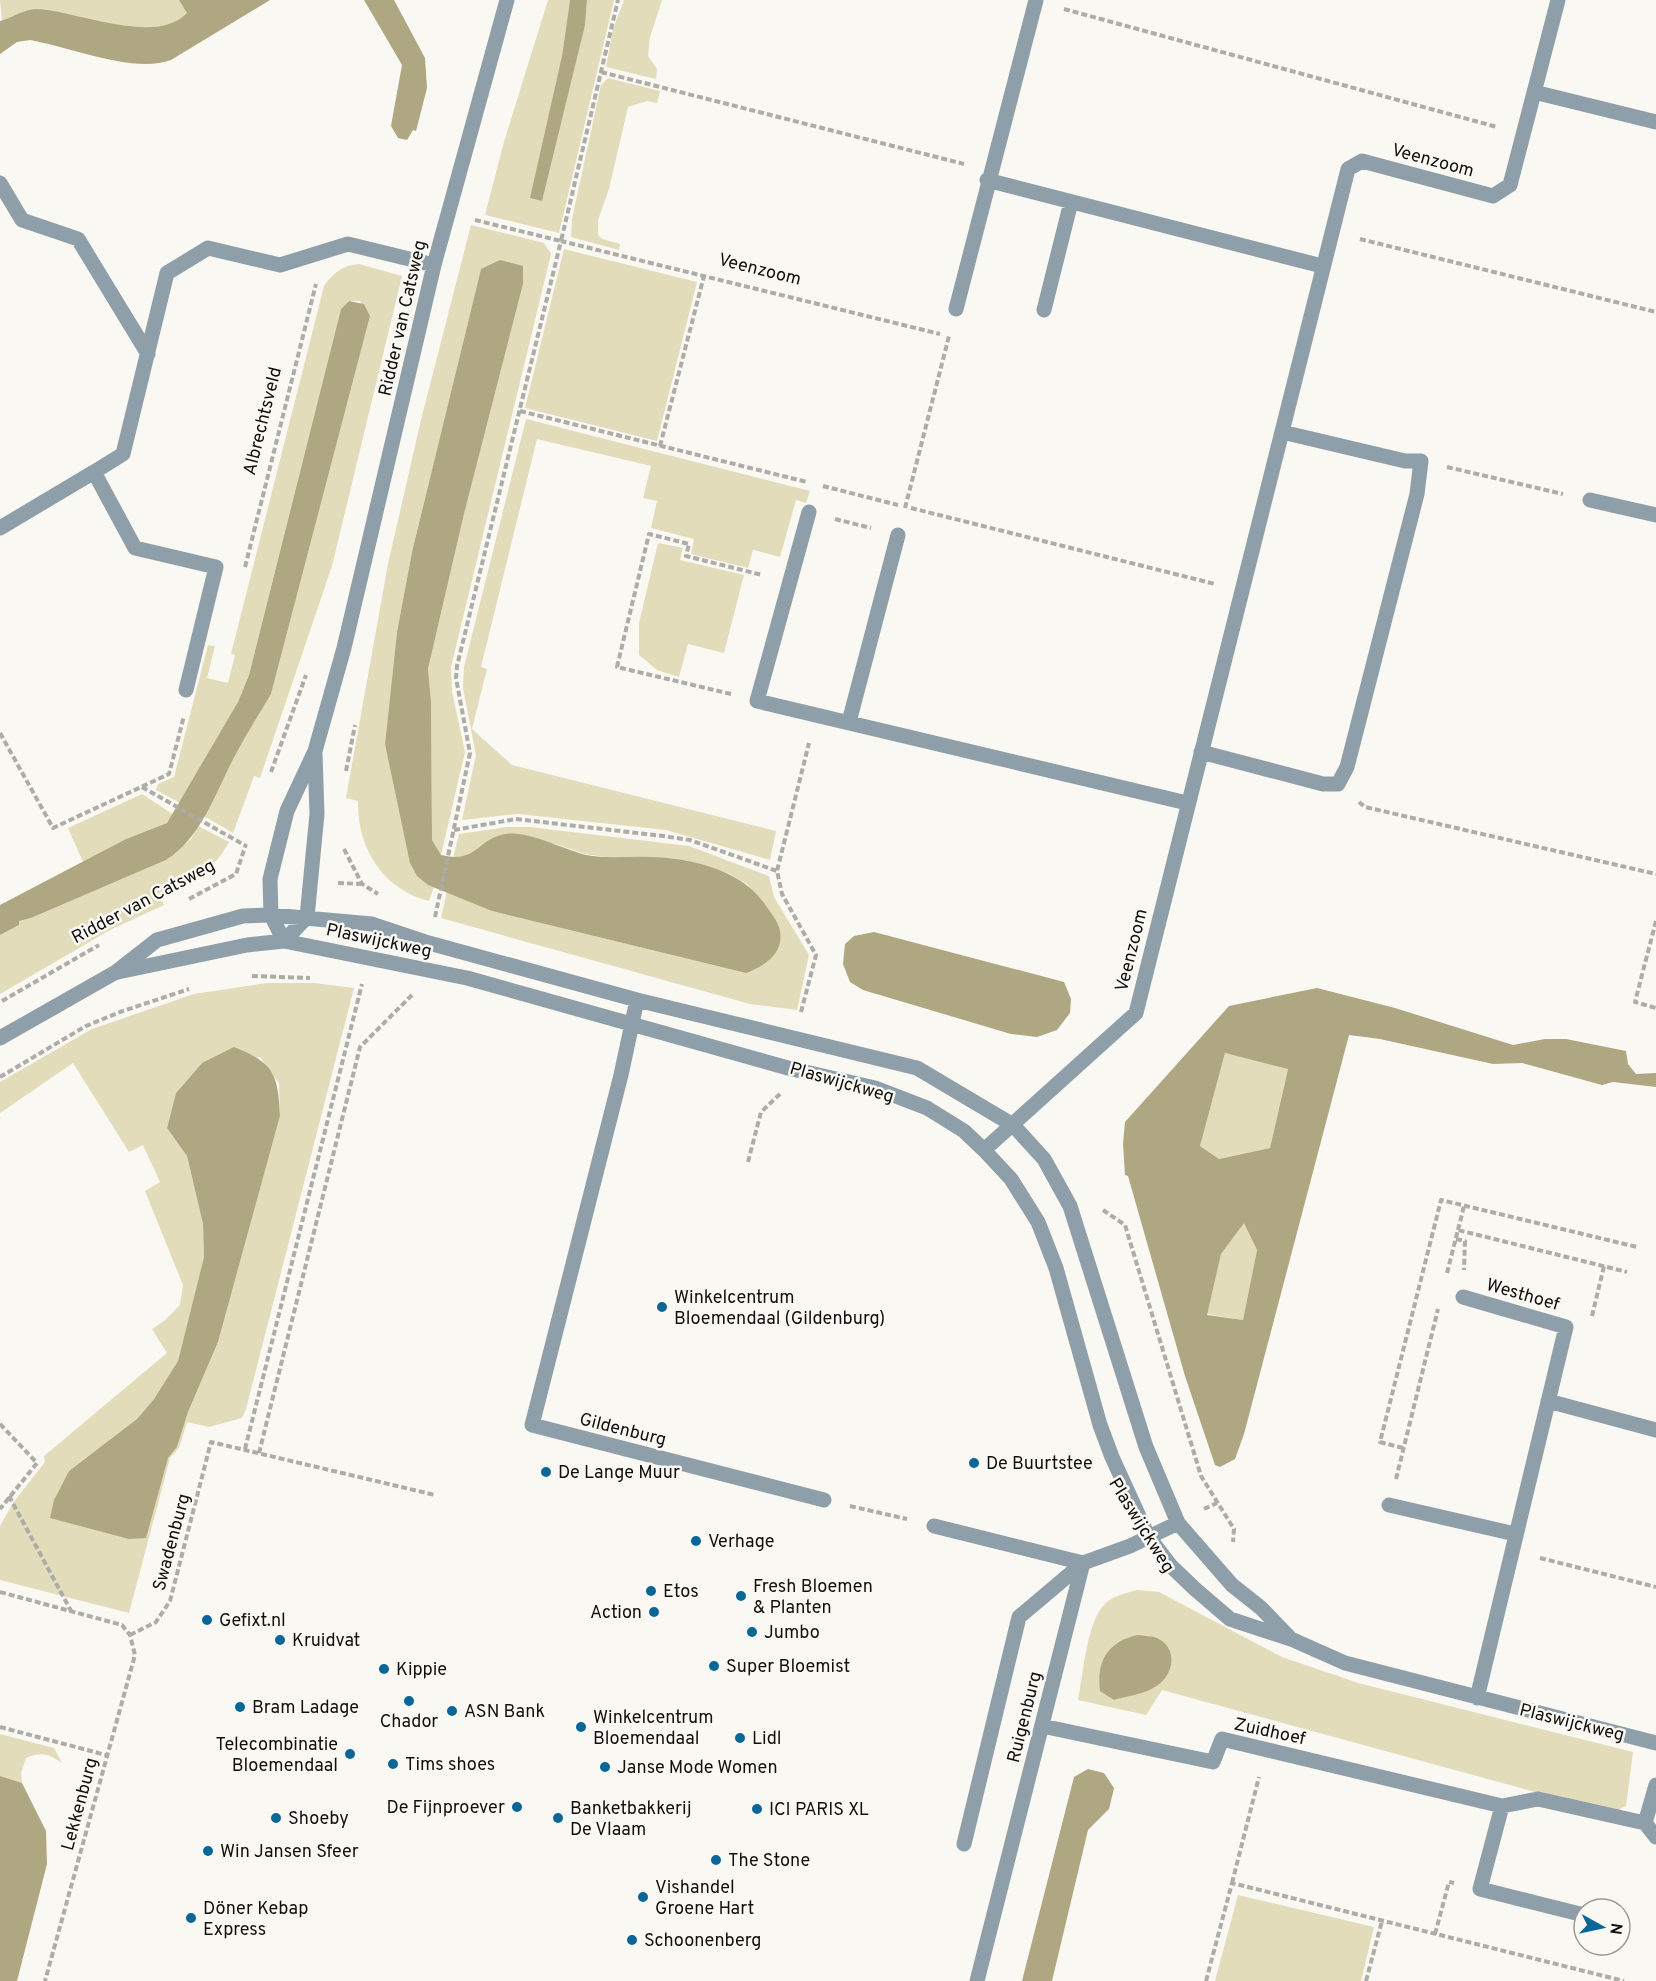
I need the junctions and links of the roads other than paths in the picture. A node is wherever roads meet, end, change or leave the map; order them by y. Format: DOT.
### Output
graph roads {
  1 [pos="507,0"];
  2 [pos="1558,0"];
  3 [pos="1036,1"];
  4 [pos="1534,92"];
  5 [pos="1656,122"];
  6 [pos="989,176"];
  7 [pos="0,183"];
  8 [pos="1071,202"];
  9 [pos="434,265"];
  10 [pos="1322,266"];
  11 [pos="957,309"];
  12 [pos="1044,310"];
  13 [pos="148,354"];
  14 [pos="1282,432"];
  15 [pos="94,472"];
  16 [pos="1590,500"];
  17 [pos="809,512"];
  18 [pos="1656,515"];
  19 [pos="0,528"];
  20 [pos="898,535"];
  21 [pos="186,690"];
  22 [pos="849,722"];
  23 [pos="315,751"];
  24 [pos="1201,752"];
  25 [pos="1187,803"];
  26 [pos="271,915"];
  27 [pos="307,917"];
  28 [pos="284,941"];
  29 [pos="116,972"];
  30 [pos="637,1000"];
  31 [pos="632,1025"];
  32 [pos="0,1038"];
  33 [pos="1013,1125"];
  34 [pos="984,1150"];
  35 [pos="1463,1297"];
  36 [pos="1548,1401"];
  37 [pos="1656,1430"];
  38 [pos="824,1500"];
  39 [pos="1389,1505"];
  40 [pos="1178,1523"];
  41 [pos="934,1526"];
  42 [pos="1515,1534"];
  43 [pos="1148,1536"];
  44 [pos="1083,1563"];
  45 [pos="1291,1639"];
  46 [pos="1477,1698"];
  47 [pos="1042,1726"];
  48 [pos="1656,1743"];
  49 [pos="1656,1785"];
  50 [pos="1502,1806"];
  51 [pos="1645,1823"];
  52 [pos="1656,1837"];
  53 [pos="964,1844"];
  54 [pos="1572,1912"];
  55 [pos="977,1981"];
  1 -- 9 [label="street, Ridder van Catsweg"];
  2 -- 4 [label="street, Veenzoom"];
  3 -- 6 [label="street"];
  4 -- 5 [label="street"];
  4 -- 10 [label="street, Veenzoom"];
  6 -- 8 [label="street"];
  6 -- 11 [label="street"];
  7 -- 13 [label="street"];
  8 -- 10 [label="street"];
  8 -- 12 [label="street"];
  9 -- 13 [label="street"];
  9 -- 23 [label="street, Ridder van Catsweg"];
  10 -- 14 [label="street, Veenzoom"];
  13 -- 15 [label="street"];
  14 -- 24 [label="street, Veenzoom"];
  14 -- 24 [label="street"];
  15 -- 19 [label="street"];
  15 -- 21 [label="street"];
  16 -- 18 [label="street"];
  17 -- 22 [label="street"];
  20 -- 22 [label="street"];
  22 -- 25 [label="street"];
  23 -- 26 [label="street, Ridder van Catsweg"];
  23 -- 27 [label="street, Ridder van Catsweg"];
  24 -- 25 [label="street, Veenzoom"];
  25 -- 33 [label="street, Veenzoom"];
  26 -- 27 [label="street"];
  26 -- 28 [label="street"];
  26 -- 29 [label="street"];
  27 -- 28 [label="street"];
  27 -- 30 [label="street, Plaswijckweg"];
  28 -- 29 [label="street"];
  28 -- 31 [label="street, Plaswijckweg"];
  29 -- 32 [label="street"];
  30 -- 31 [label="street"];
  30 -- 33 [label="street, Plaswijckweg"];
  31 -- 34 [label="street, Plaswijckweg"];
  31 -- 38 [label="street, Gildenburg"];
  33 -- 34 [label="street, Veenzoom"];
  33 -- 40 [label="street, Plaswijckweg"];
  34 -- 43 [label="street, Plaswijckweg"];
  35 -- 36 [label="street, Westhoef"];
  36 -- 37 [label="street"];
  36 -- 42 [label="street, Westhoef"];
  39 -- 42 [label="street"];
  40 -- 43 [label="street"];
  40 -- 45 [label="street, Plaswijckweg"];
  41 -- 44 [label="street"];
  42 -- 46 [label="street, Westhoef"];
  43 -- 44 [label="street"];
  43 -- 45 [label="street, Plaswijckweg"];
  44 -- 47 [label="street, Ruigenburg"];
  44 -- 53 [label="street"];
  45 -- 46 [label="street, Plaswijckweg"];
  46 -- 48 [label="street, Plaswijckweg"];
  47 -- 50 [label="street, Zuidhoef"];
  47 -- 55 [label="street, Ruigenburg"];
  49 -- 51 [label="street"];
  50 -- 51 [label="street, Zuidhoef"];
  50 -- 54 [label="street"];
  51 -- 52 [label="street"];
}
